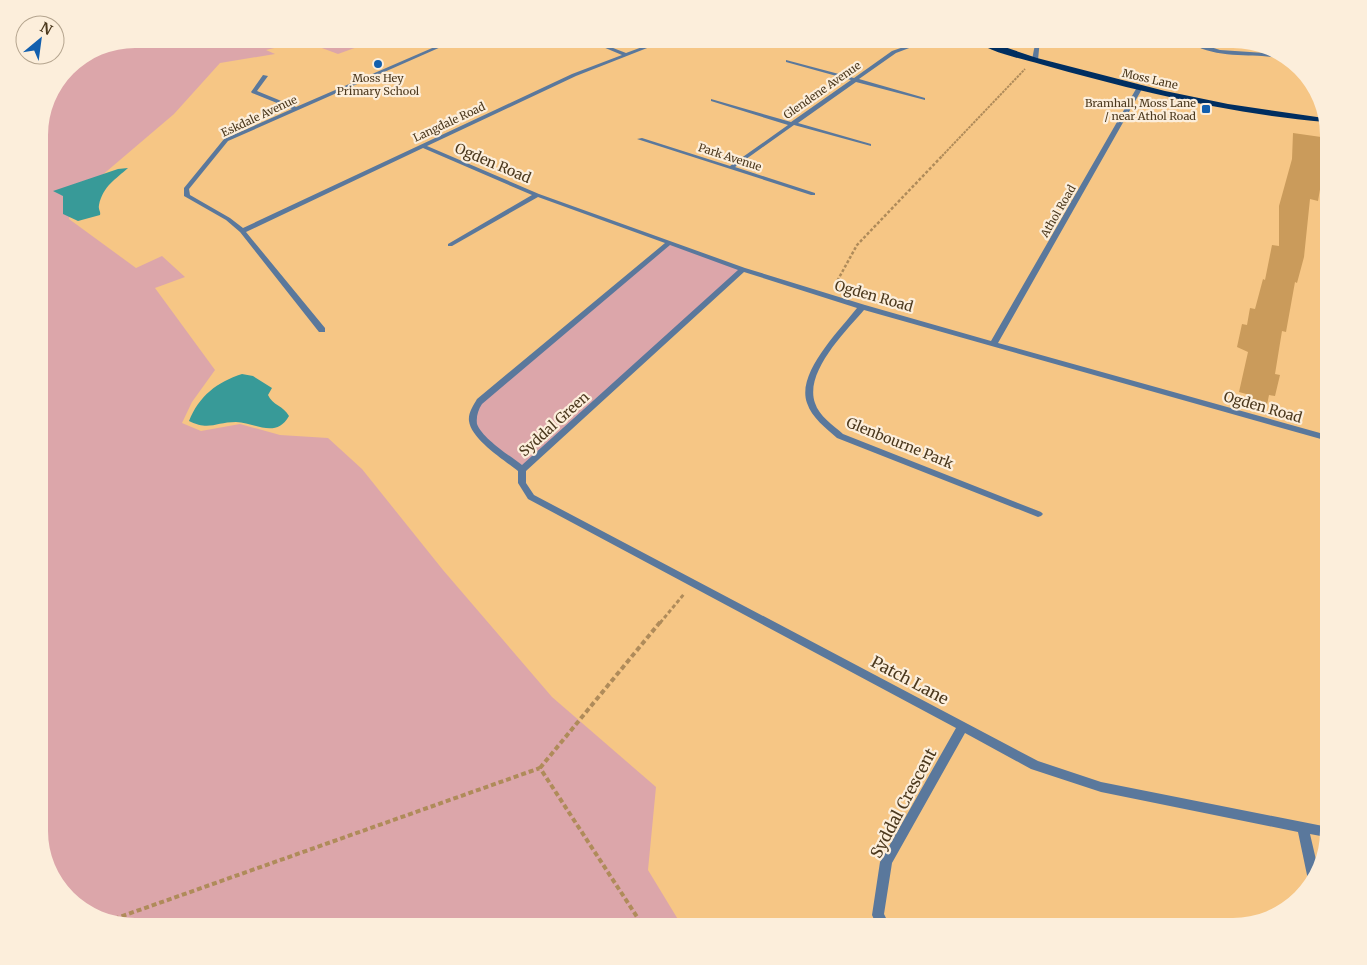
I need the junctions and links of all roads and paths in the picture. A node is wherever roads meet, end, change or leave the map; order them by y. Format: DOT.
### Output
graph roads {
  1 [pos="436,48"];
  2 [pos="608,48"];
  3 [pos="644,48"];
  4 [pos="906,48"];
  5 [pos="1001,48"];
  6 [pos="1037,48"];
  7 [pos="1208,48"];
  8 [pos="626,55"];
  9 [pos="1267,55"];
  10 [pos="1035,60"];
  11 [pos="788,61"];
  12 [pos="265,76"];
  13 [pos="855,80"];
  14 [pos="1139,89"];
  15 [pos="923,99"];
  16 [pos="713,100"];
  17 [pos="296,109"];
  18 [pos="1318,119"];
  19 [pos="792,123"];
  20 [pos="640,139"];
  21 [pos="869,144"];
  22 [pos="422,146"];
  23 [pos="730,168"];
  24 [pos="813,194"];
  25 [pos="537,195"];
  26 [pos="242,231"];
  27 [pos="669,243"];
  28 [pos="450,245"];
  29 [pos="743,269"];
  30 [pos="829,296"];
  31 [pos="862,307"];
  32 [pos="322,330"];
  33 [pos="994,343"];
  34 [pos="1320,436"];
  35 [pos="522,470"];
  36 [pos="1038,514"];
  37 [pos="692,584"];
  38 [pos="963,726"];
  39 [pos="540,768"];
  40 [pos="1303,827"];
  41 [pos="1320,830"];
  42 [pos="1311,868"];
  43 [pos="121,917"];
  44 [pos="638,918"];
  45 [pos="880,918"];
  1 -- 17 [label="street, Eskdale Avenue"];
  2 -- 8 [label="street"];
  3 -- 8 [label="street, Langdale Road"];
  4 -- 13 [label="street, Glendene Avenue"];
  5 -- 10 [label="main road, Moss Lane"];
  6 -- 10 [label="street"];
  7 -- 9 [label="street"];
  8 -- 22 [label="street, Langdale Road"];
  10 -- 14 [label="main road, Moss Lane"];
  10 -- 30 [label="path"];
  11 -- 13 [label="street"];
  12 -- 17 [label="street"];
  13 -- 15 [label="street"];
  13 -- 19 [label="street, Glendene Avenue"];
  14 -- 18 [label="main road, Moss Lane"];
  14 -- 33 [label="street, Athol Road"];
  16 -- 19 [label="street"];
  17 -- 26 [label="street, Eskdale Avenue"];
  19 -- 21 [label="street"];
  19 -- 23 [label="street, Glendene Avenue"];
  20 -- 23 [label="street, Park Avenue"];
  22 -- 25 [label="street, Ogden Road"];
  22 -- 26 [label="street, Langdale Road"];
  23 -- 24 [label="street, Park Avenue"];
  25 -- 27 [label="street, Ogden Road"];
  25 -- 28 [label="street"];
  26 -- 32 [label="street, Eskdale Avenue"];
  27 -- 29 [label="street, Ogden Road"];
  27 -- 35 [label="street, Syddal Green"];
  29 -- 30 [label="street, Ogden Road"];
  29 -- 35 [label="street, Syddal Green"];
  30 -- 31 [label="street, Ogden Road"];
  31 -- 33 [label="street, Ogden Road"];
  31 -- 36 [label="street, Glenbourne Park"];
  33 -- 34 [label="street, Ogden Road"];
  35 -- 37 [label="street, Patch Lane"];
  37 -- 38 [label="street, Patch Lane"];
  37 -- 39 [label="path"];
  38 -- 40 [label="street, Patch Lane"];
  38 -- 45 [label="street, Syddal Crescent"];
  39 -- 43 [label="path"];
  39 -- 44 [label="path"];
  40 -- 41 [label="street, Patch Lane"];
  40 -- 42 [label="street"];
}
